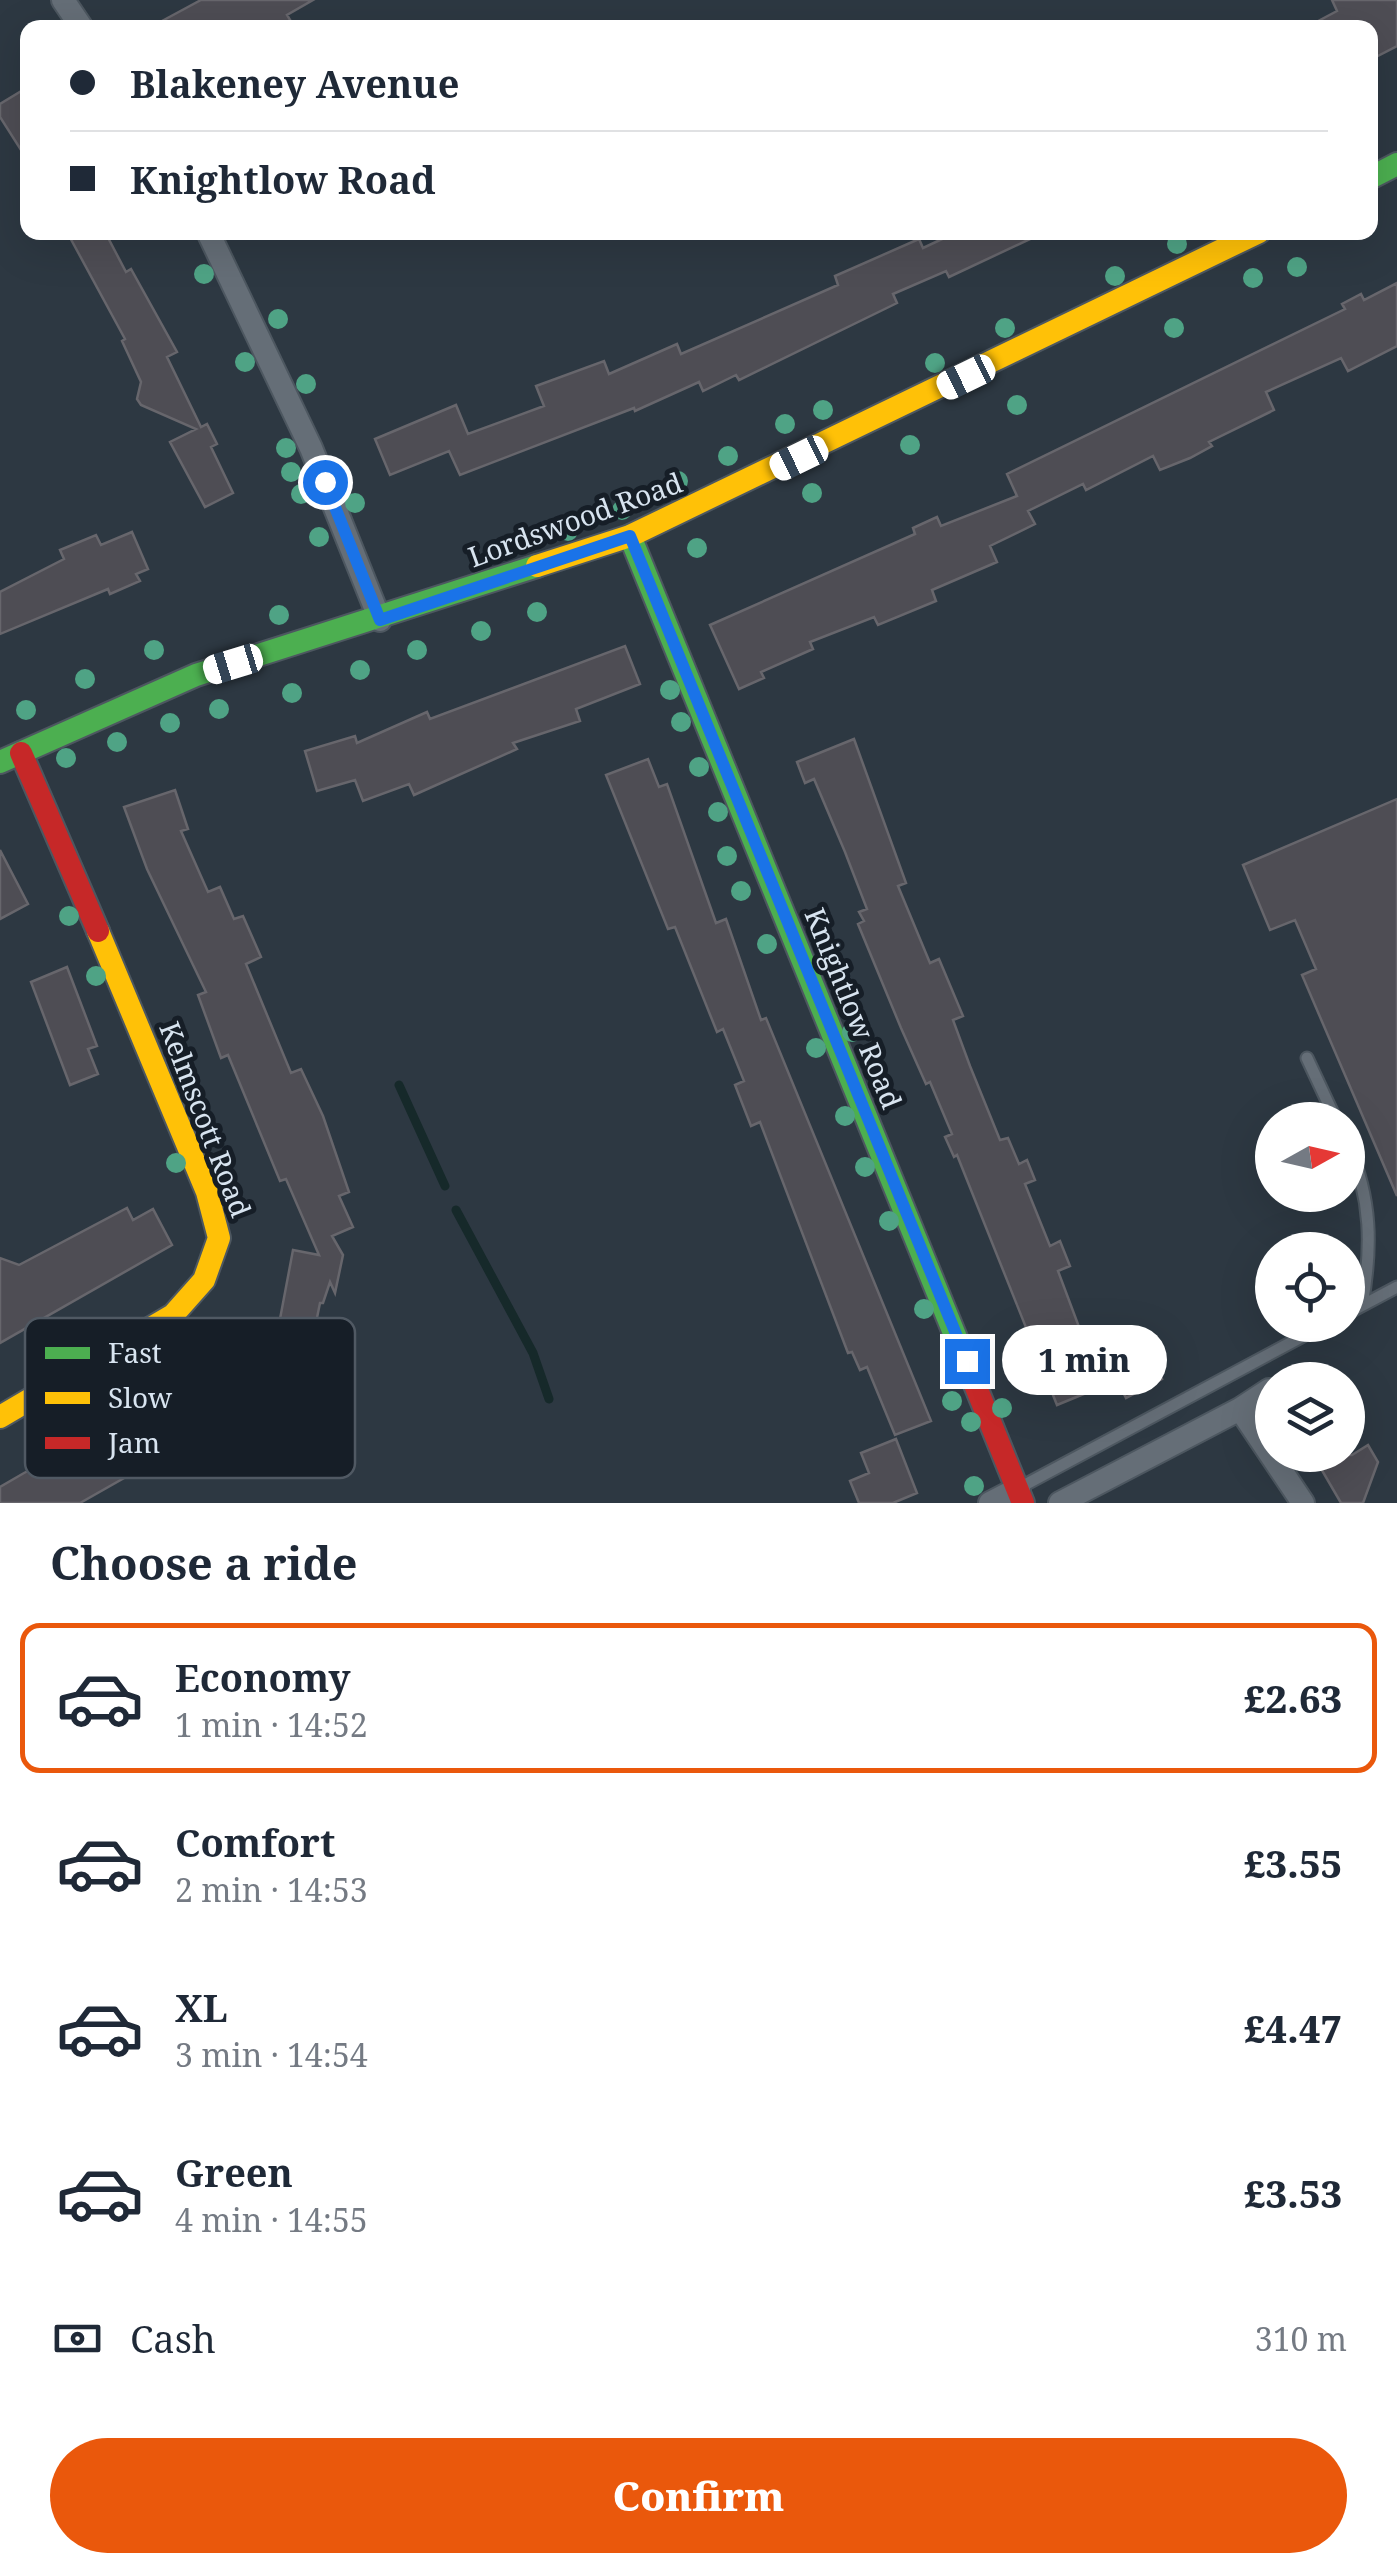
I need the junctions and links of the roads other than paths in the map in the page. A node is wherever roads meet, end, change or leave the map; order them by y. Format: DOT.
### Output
graph roads {
  1 [pos="212,240"];
  2 [pos="1242,240"];
  3 [pos="630,536"];
  4 [pos="380,620"];
  5 [pos="10,758"];
  6 [pos="1307,1058"];
  7 [pos="1328,1102"];
  8 [pos="1365,1194"];
  9 [pos="1397,1286"];
  10 [pos="1365,1288"];
  11 [pos="1365,1303"];
  12 [pos="167,1318"];
  13 [pos="1294,1342"];
  14 [pos="1255,1399"];
  15 [pos="25,1401"];
  16 [pos="1240,1409"];
  17 [pos="0,1416"];
  18 [pos="1021,1496"];
  19 [pos="990,1503"];
  20 [pos="1060,1503"];
  21 [pos="1303,1503"];
  1 -- 4 [label="street"];
  2 -- 3 [label="street, Lordswood Road"];
  3 -- 4 [label="street, Lordswood Road"];
  3 -- 18 [label="street, Knightlow Road"];
  4 -- 5 [label="street, Lordswood Road"];
  5 -- 12 [label="street, Kelmscott Road"];
  6 -- 7 [label="lane"];
  8 -- 10 [label="lane"];
  9 -- 11 [label="lane"];
  13 -- 18 [label="lane"];
  14 -- 16 [label="street"];
  15 -- 17 [label="street, Kelmscott Road"];
  16 -- 20 [label="street"];
  16 -- 21 [label="street"];
  18 -- 19 [label="street"];
}
